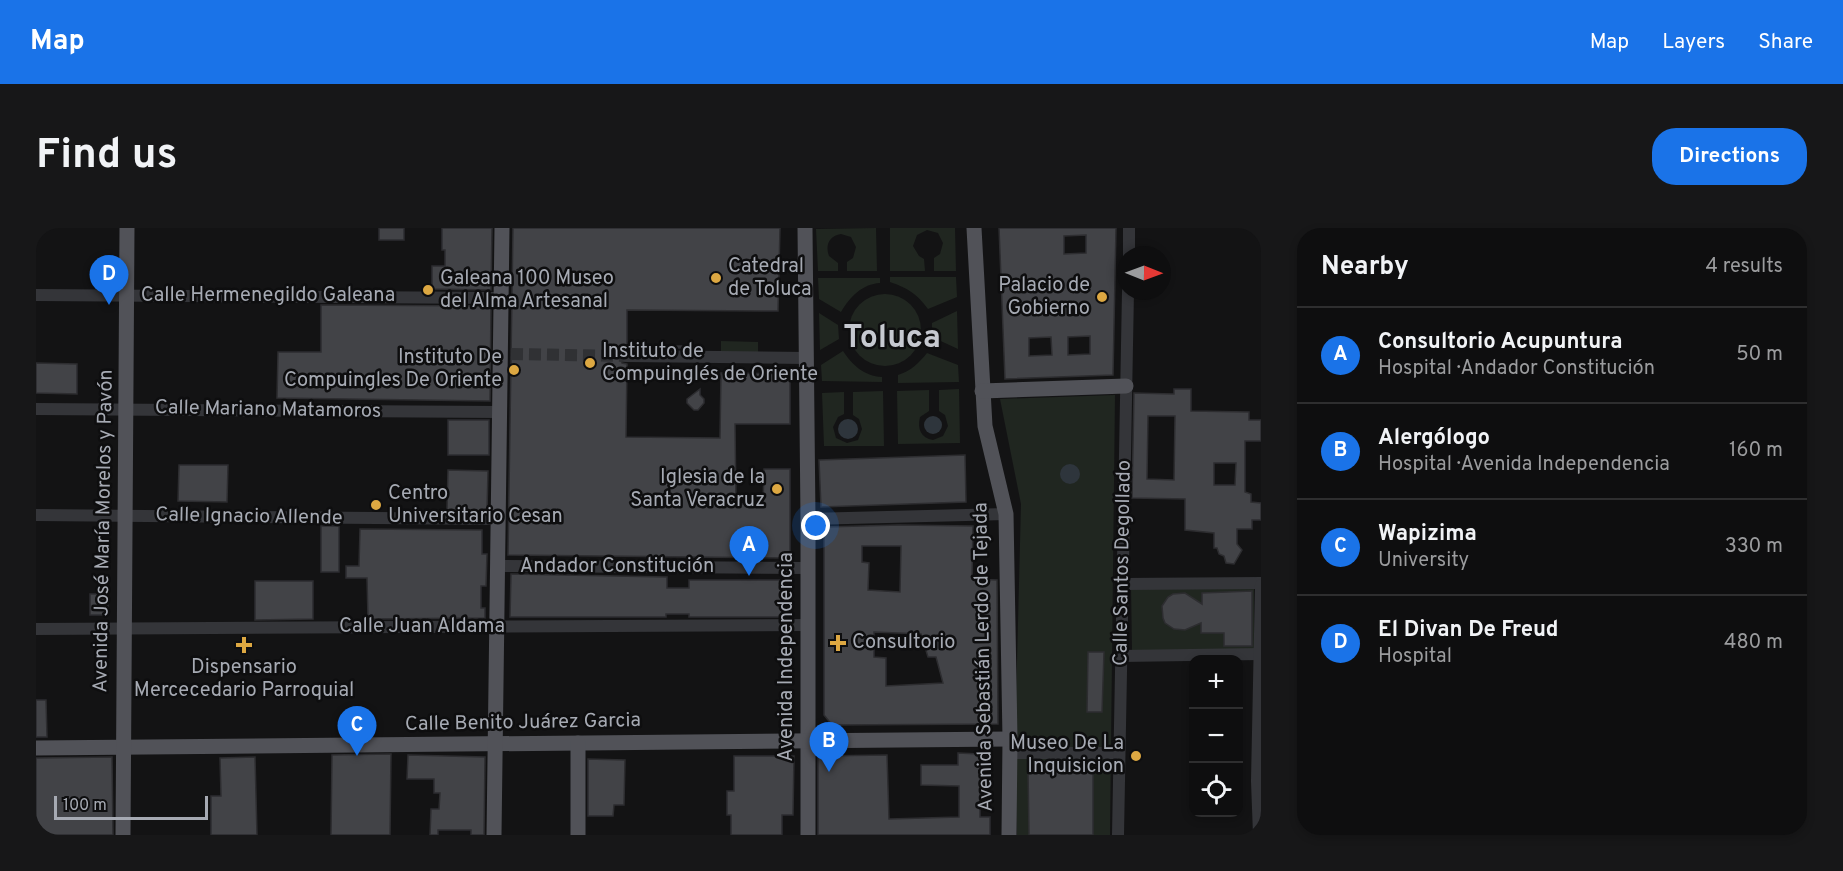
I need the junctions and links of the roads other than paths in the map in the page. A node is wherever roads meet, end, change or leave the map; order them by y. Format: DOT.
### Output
graph roads {
  1 [pos="127,228"];
  2 [pos="502,228"];
  3 [pos="805,228"];
  4 [pos="974,228"];
  5 [pos="1129,228"];
  6 [pos="1129,246"];
  7 [pos="36,295"];
  8 [pos="127,295"];
  9 [pos="501,298"];
  10 [pos="1128,300"];
  11 [pos="627,356"];
  12 [pos="807,357"];
  13 [pos="1126,386"];
  14 [pos="982,391"];
  15 [pos="36,409"];
  16 [pos="127,409"];
  17 [pos="500,412"];
  18 [pos="1006,514"];
  19 [pos="36,515"];
  20 [pos="125,515"];
  21 [pos="498,519"];
  22 [pos="808,519"];
  23 [pos="498,566"];
  24 [pos="808,567"];
  25 [pos="1123,584"];
  26 [pos="1261,584"];
  27 [pos="1260,598"];
  28 [pos="807,625"];
  29 [pos="497,626"];
  30 [pos="123,627"];
  31 [pos="36,629"];
  32 [pos="1260,654"];
  33 [pos="1121,656"];
  34 [pos="808,740"];
  35 [pos="578,743"];
  36 [pos="496,745"];
  37 [pos="123,746"];
  38 [pos="1010,746"];
  39 [pos="36,748"];
  40 [pos="1119,753"];
  41 [pos="1259,798"];
  42 [pos="123,835"];
  43 [pos="494,835"];
  44 [pos="578,835"];
  45 [pos="808,835"];
  46 [pos="1009,835"];
  47 [pos="1118,835"];
  48 [pos="1259,835"];
  1 -- 8 [label="main road, Avenida José María Morelos y Pavón"];
  2 -- 9 [label="main road"];
  3 -- 12 [label="main road, Avenida Independencia"];
  4 -- 14 [label="main road, Avenida Sebastián Lerdo de Tejada"];
  5 -- 6 [label="street"];
  7 -- 8 [label="street, Calle Hermenegildo Galeana"];
  8 -- 9 [label="street, Calle Hermenegildo Galeana"];
  8 -- 16 [label="main road, Avenida José María Morelos y Pavón"];
  9 -- 17 [label="main road"];
  10 -- 13 [label="street, Calle Santos Degollado"];
  11 -- 12 [label="street"];
  12 -- 22 [label="main road, Avenida Independencia"];
  13 -- 14 [label="main road"];
  13 -- 25 [label="street, Calle Santos Degollado"];
  14 -- 18 [label="main road, Avenida Sebastián Lerdo de Tejada"];
  15 -- 16 [label="street, Calle Mariano Matamoros"];
  16 -- 17 [label="street, Calle Mariano Matamoros"];
  16 -- 20 [label="main road, Avenida José María Morelos y Pavón"];
  17 -- 21 [label="main road"];
  18 -- 22 [label="street"];
  18 -- 38 [label="main road, Avenida Sebastián Lerdo de Tejada"];
  19 -- 20 [label="street, Calle Ignacio Allende"];
  20 -- 21 [label="street, Calle Ignacio Allende"];
  20 -- 30 [label="main road, Avenida José María Morelos y Pavón"];
  21 -- 23 [label="main road"];
  22 -- 24 [label="main road, Avenida Independencia"];
  23 -- 24 [label="street, Andador Constitución"];
  23 -- 29 [label="main road"];
  24 -- 28 [label="main road, Avenida Independencia"];
  25 -- 26 [label="street"];
  25 -- 33 [label="street, Calle Santos Degollado"];
  26 -- 27 [label="street"];
  27 -- 32 [label="street"];
  28 -- 29 [label="street, Calle Juan Aldama"];
  28 -- 34 [label="main road, Avenida Independencia"];
  29 -- 30 [label="street, Calle Juan Aldama"];
  29 -- 36 [label="main road"];
  30 -- 31 [label="street, Calle Juan Aldama"];
  30 -- 37 [label="main road, Avenida José María Morelos y Pavón"];
  32 -- 33 [label="street"];
  32 -- 41 [label="street"];
  33 -- 40 [label="street, Calle Santos Degollado"];
  34 -- 35 [label="main road, Calle Benito Juárez Garcia"];
  34 -- 38 [label="main road, Calle Benito Juárez Garcia"];
  34 -- 45 [label="main road, Avenida Independencia"];
  35 -- 36 [label="main road, Calle Benito Juárez Garcia"];
  35 -- 44 [label="main road"];
  36 -- 37 [label="main road, Calle Benito Juárez Garcia"];
  36 -- 43 [label="main road"];
  37 -- 39 [label="main road, Calle Benito Juárez Garcia"];
  37 -- 42 [label="main road, Avenida José María Morelos y Pavón"];
  38 -- 40 [label="street"];
  38 -- 46 [label="main road, Avenida Sebastián Lerdo de Tejada"];
  40 -- 47 [label="street, Calle Santos Degollado"];
  41 -- 48 [label="street"];
}
